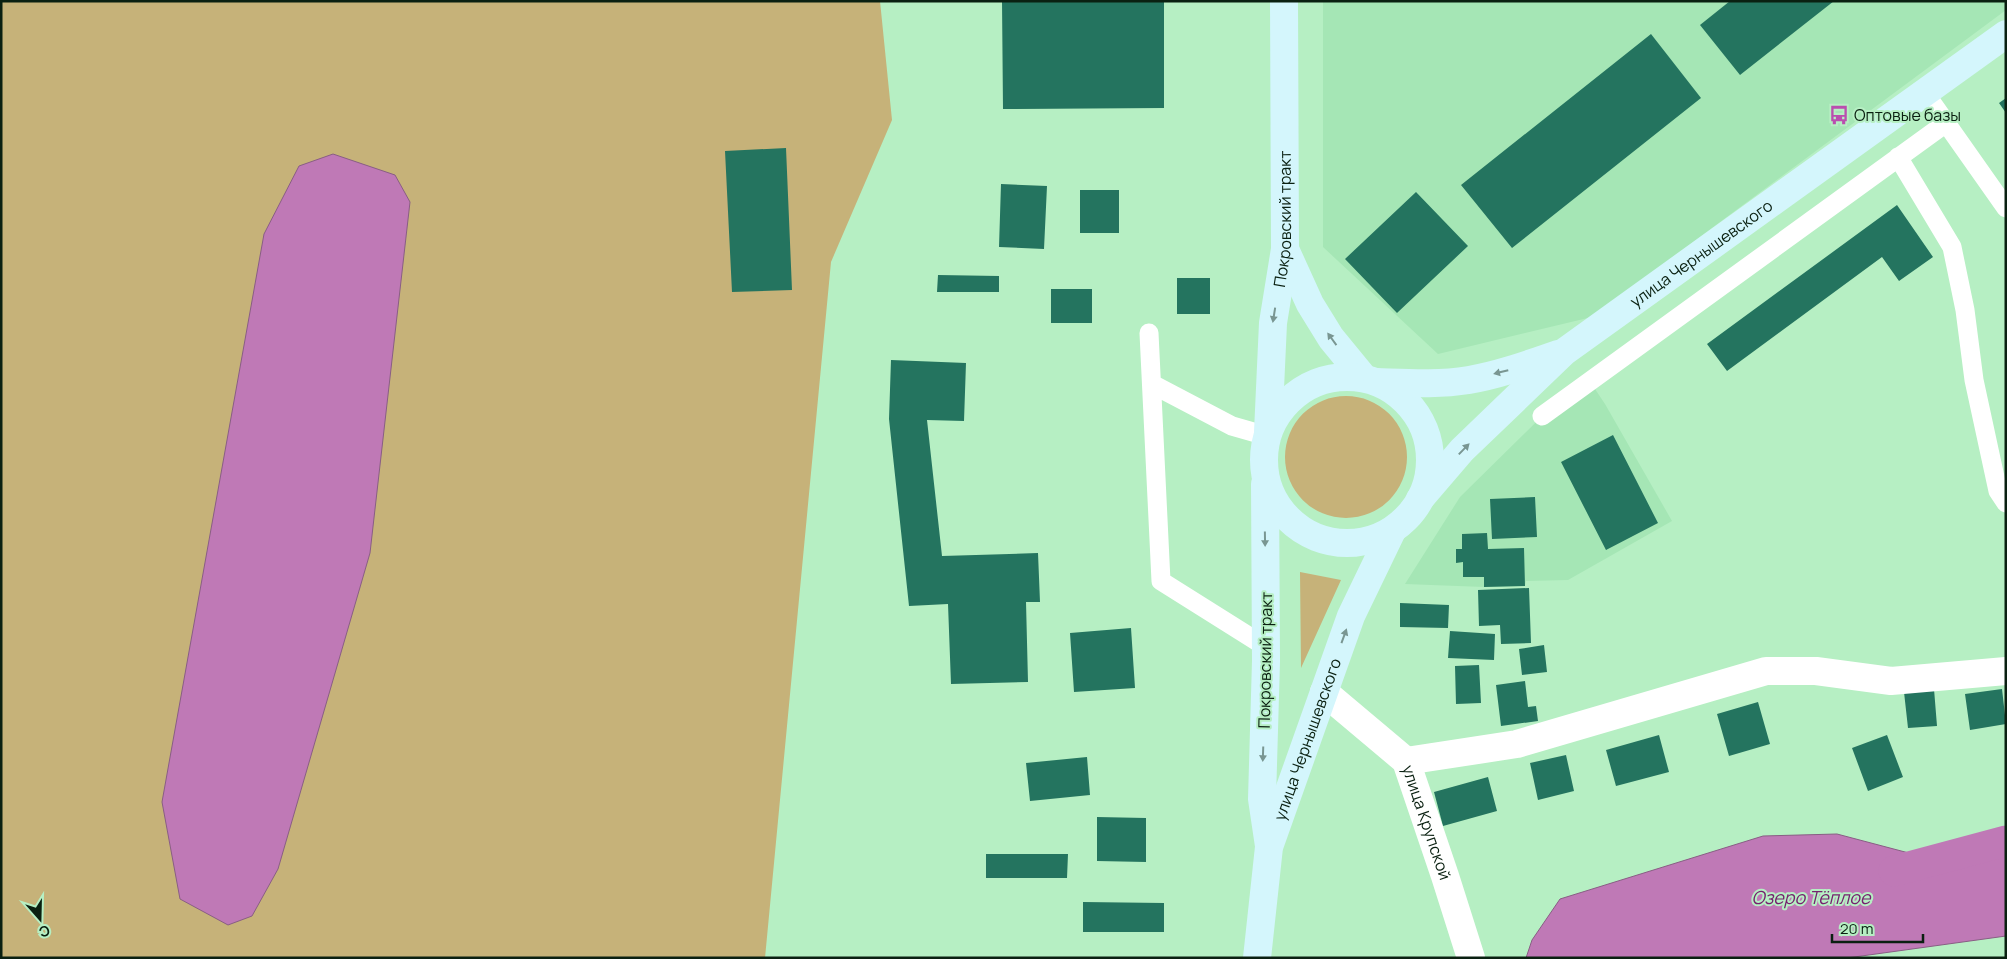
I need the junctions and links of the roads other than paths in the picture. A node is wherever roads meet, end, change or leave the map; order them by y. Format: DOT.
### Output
graph roads {
  1 [pos="1284,1"];
  2 [pos="2006,34"];
  3 [pos="1925,93"];
  4 [pos="1946,123"];
  5 [pos="1898,157"];
  6 [pos="2006,208"];
  7 [pos="1285,249"];
  8 [pos="1149,333"];
  9 [pos="1564,352"];
  10 [pos="1369,379"];
  11 [pos="1152,384"];
  12 [pos="1542,416"];
  13 [pos="1267,436"];
  14 [pos="1264,472"];
  15 [pos="1420,499"];
  16 [pos="2006,503"];
  17 [pos="1392,531"];
  18 [pos="1266,647"];
  19 [pos="2006,671"];
  20 [pos="1324,692"];
  21 [pos="1406,761"];
  22 [pos="1269,847"];
  23 [pos="1257,958"];
  24 [pos="1471,958"];
  1 -- 7 [label="main road, Покровский тракт"];
  2 -- 3 [label="main road, улица Чернышевского"];
  3 -- 4 [label="lane"];
  3 -- 9 [label="main road, улица Чернышевского"];
  4 -- 5 [label="lane"];
  4 -- 6 [label="lane"];
  5 -- 12 [label="lane"];
  5 -- 16 [label="lane"];
  10 -- 7 [label="main road, one-way"];
  7 -- 13 [label="main road, Покровский тракт, one-way"];
  8 -- 11 [label="lane"];
  9 -- 10 [label="main road, one-way"];
  15 -- 9 [label="main road, улица Чернышевского, one-way"];
  10 -- 13 [label="main road"];
  10 -- 15 [label="main road"];
  11 -- 13 [label="lane"];
  11 -- 18 [label="lane"];
  13 -- 14 [label="main road"];
  14 -- 17 [label="main road"];
  14 -- 18 [label="main road, Покровский тракт, one-way"];
  15 -- 17 [label="main road"];
  20 -- 17 [label="main road, улица Чернышевского, one-way"];
  18 -- 22 [label="main road, Покровский тракт, one-way"];
  19 -- 21 [label="street"];
  20 -- 21 [label="street, улица Крупской"];
  20 -- 22 [label="main road, улица Чернышевского"];
  21 -- 24 [label="street, улица Крупской"];
  22 -- 23 [label="main road, улица Чернышевского"];
}
